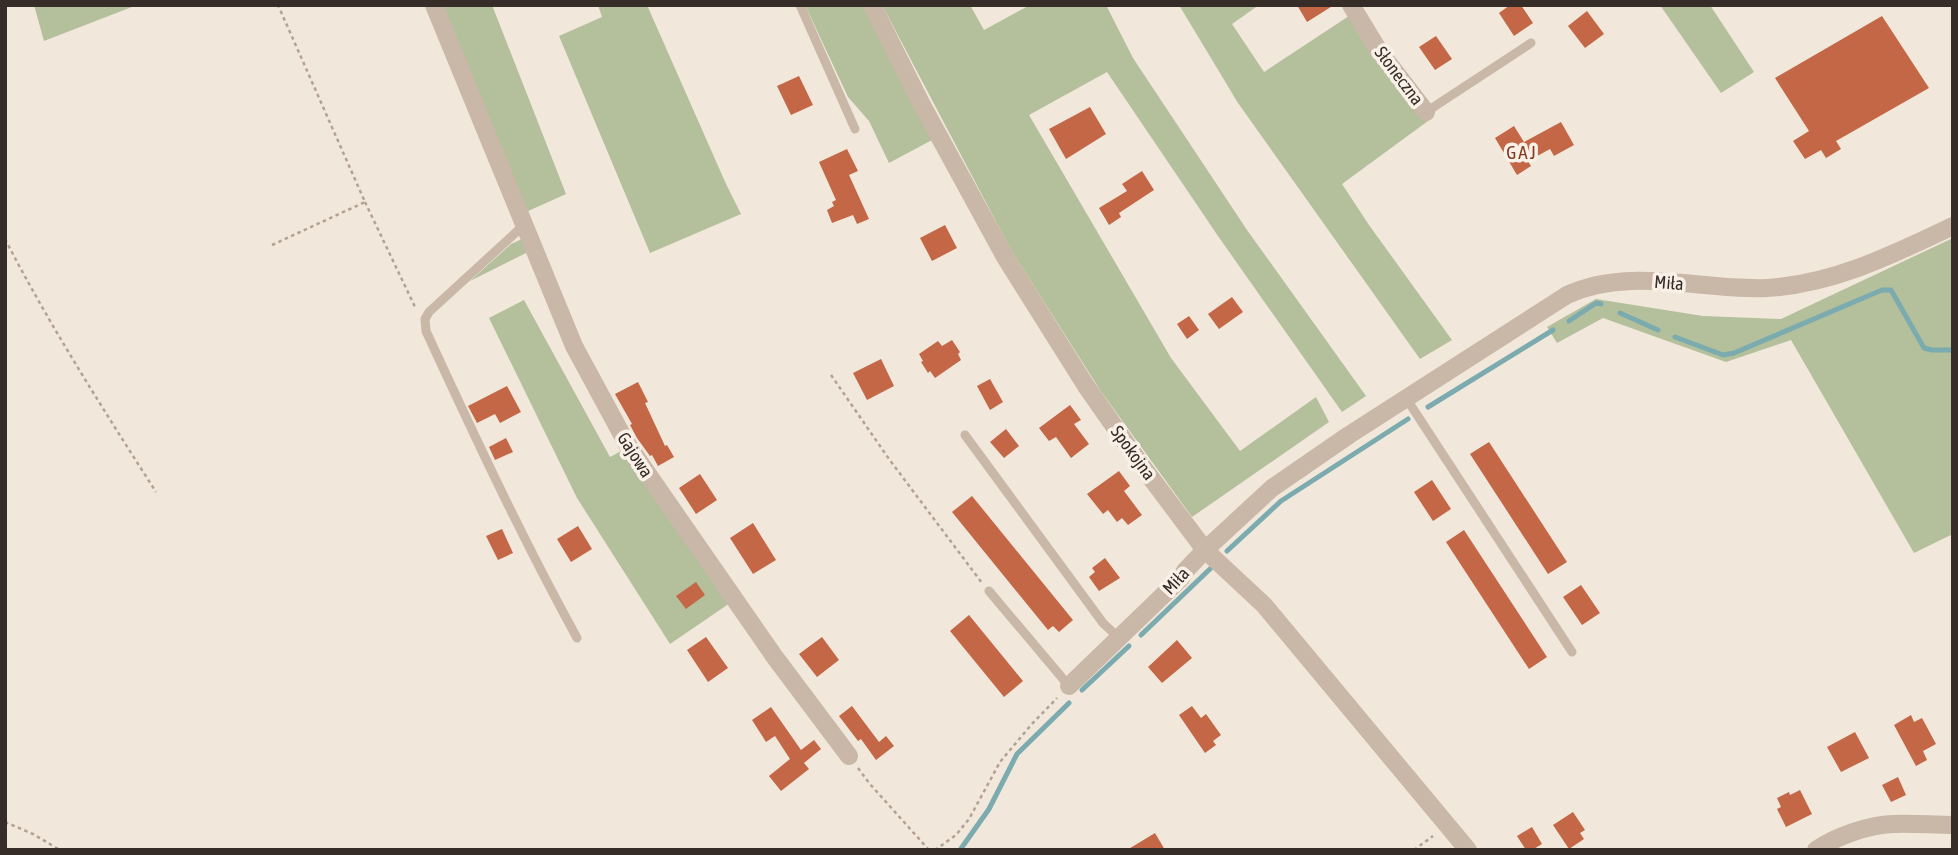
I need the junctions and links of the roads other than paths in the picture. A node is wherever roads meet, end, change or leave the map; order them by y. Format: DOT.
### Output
graph roads {
  1 [pos="435,5"];
  2 [pos="800,5"];
  3 [pos="872,5"];
  4 [pos="1351,5"];
  5 [pos="1531,43"];
  6 [pos="1426,112"];
  7 [pos="855,129"];
  8 [pos="524,225"];
  9 [pos="1953,226"];
  10 [pos="1406,398"];
  11 [pos="965,435"];
  12 [pos="1205,550"];
  13 [pos="989,591"];
  14 [pos="577,638"];
  15 [pos="1119,638"];
  16 [pos="1573,652"];
  17 [pos="1069,686"];
  18 [pos="849,756"];
  19 [pos="1953,825"];
  20 [pos="1468,850"];
  21 [pos="1816,850"];
  1 -- 8 [label="street, Gajowa"];
  2 -- 7 [label="lane"];
  3 -- 12 [label="street, Spokojna"];
  4 -- 6 [label="street, Słoneczna"];
  5 -- 6 [label="lane, Słoneczna"];
  8 -- 14 [label="lane"];
  8 -- 18 [label="street, Gajowa"];
  9 -- 10 [label="street, Miła"];
  10 -- 12 [label="street, Miła"];
  10 -- 16 [label="lane"];
  11 -- 15 [label="lane"];
  12 -- 15 [label="street, Miła"];
  12 -- 20 [label="street, Spokojna"];
  13 -- 17 [label="lane"];
  15 -- 17 [label="street, Miła"];
  19 -- 21 [label="street"];
}
